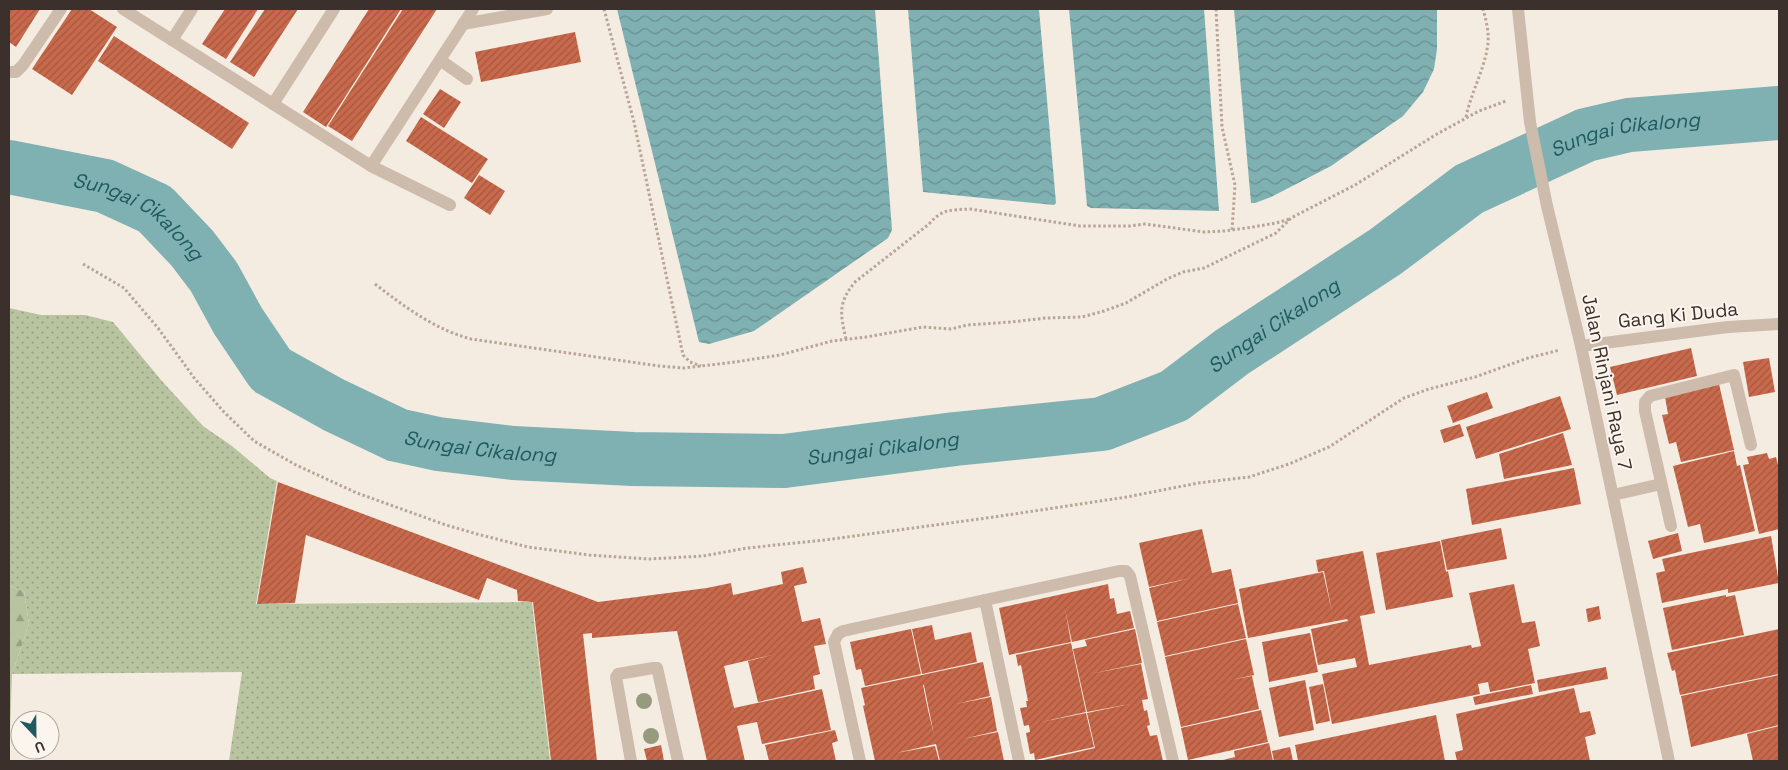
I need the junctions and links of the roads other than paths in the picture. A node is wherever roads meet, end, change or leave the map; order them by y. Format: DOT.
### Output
graph roads {
  1 [pos="61,9"];
  2 [pos="123,9"];
  3 [pos="192,9"];
  4 [pos="334,9"];
  5 [pos="473,9"];
  6 [pos="547,9"];
  7 [pos="1518,9"];
  8 [pos="463,24"];
  9 [pos="172,40"];
  10 [pos="440,60"];
  11 [pos="9,72"];
  12 [pos="467,79"];
  13 [pos="273,104"];
  14 [pos="371,166"];
  15 [pos="450,204"];
  16 [pos="1779,324"];
  17 [pos="1581,346"];
  18 [pos="1751,445"];
  19 [pos="1662,484"];
  20 [pos="1613,495"];
  21 [pos="1671,526"];
  22 [pos="985,600"];
  23 [pos="631,761"];
  24 [pos="678,761"];
  25 [pos="860,761"];
  26 [pos="1019,761"];
  27 [pos="1173,761"];
  28 [pos="1669,761"];
  1 -- 11 [label="street"];
  2 -- 9 [label="street"];
  3 -- 9 [label="street"];
  4 -- 13 [label="street"];
  5 -- 8 [label="street"];
  6 -- 8 [label="street"];
  7 -- 17 [label="street, Jalan Rinjani Raya 7"];
  8 -- 10 [label="street"];
  9 -- 13 [label="street"];
  10 -- 12 [label="street"];
  10 -- 14 [label="street"];
  13 -- 14 [label="street"];
  14 -- 15 [label="street"];
  16 -- 17 [label="street, Gang Ki Duda"];
  17 -- 20 [label="street, Jalan Rinjani Raya 7"];
  18 -- 19 [label="street"];
  19 -- 20 [label="street"];
  19 -- 21 [label="street"];
  20 -- 28 [label="street, Jalan Rinjani Raya 7"];
  22 -- 25 [label="street"];
  22 -- 26 [label="street"];
  22 -- 27 [label="street"];
  23 -- 24 [label="street"];
}
